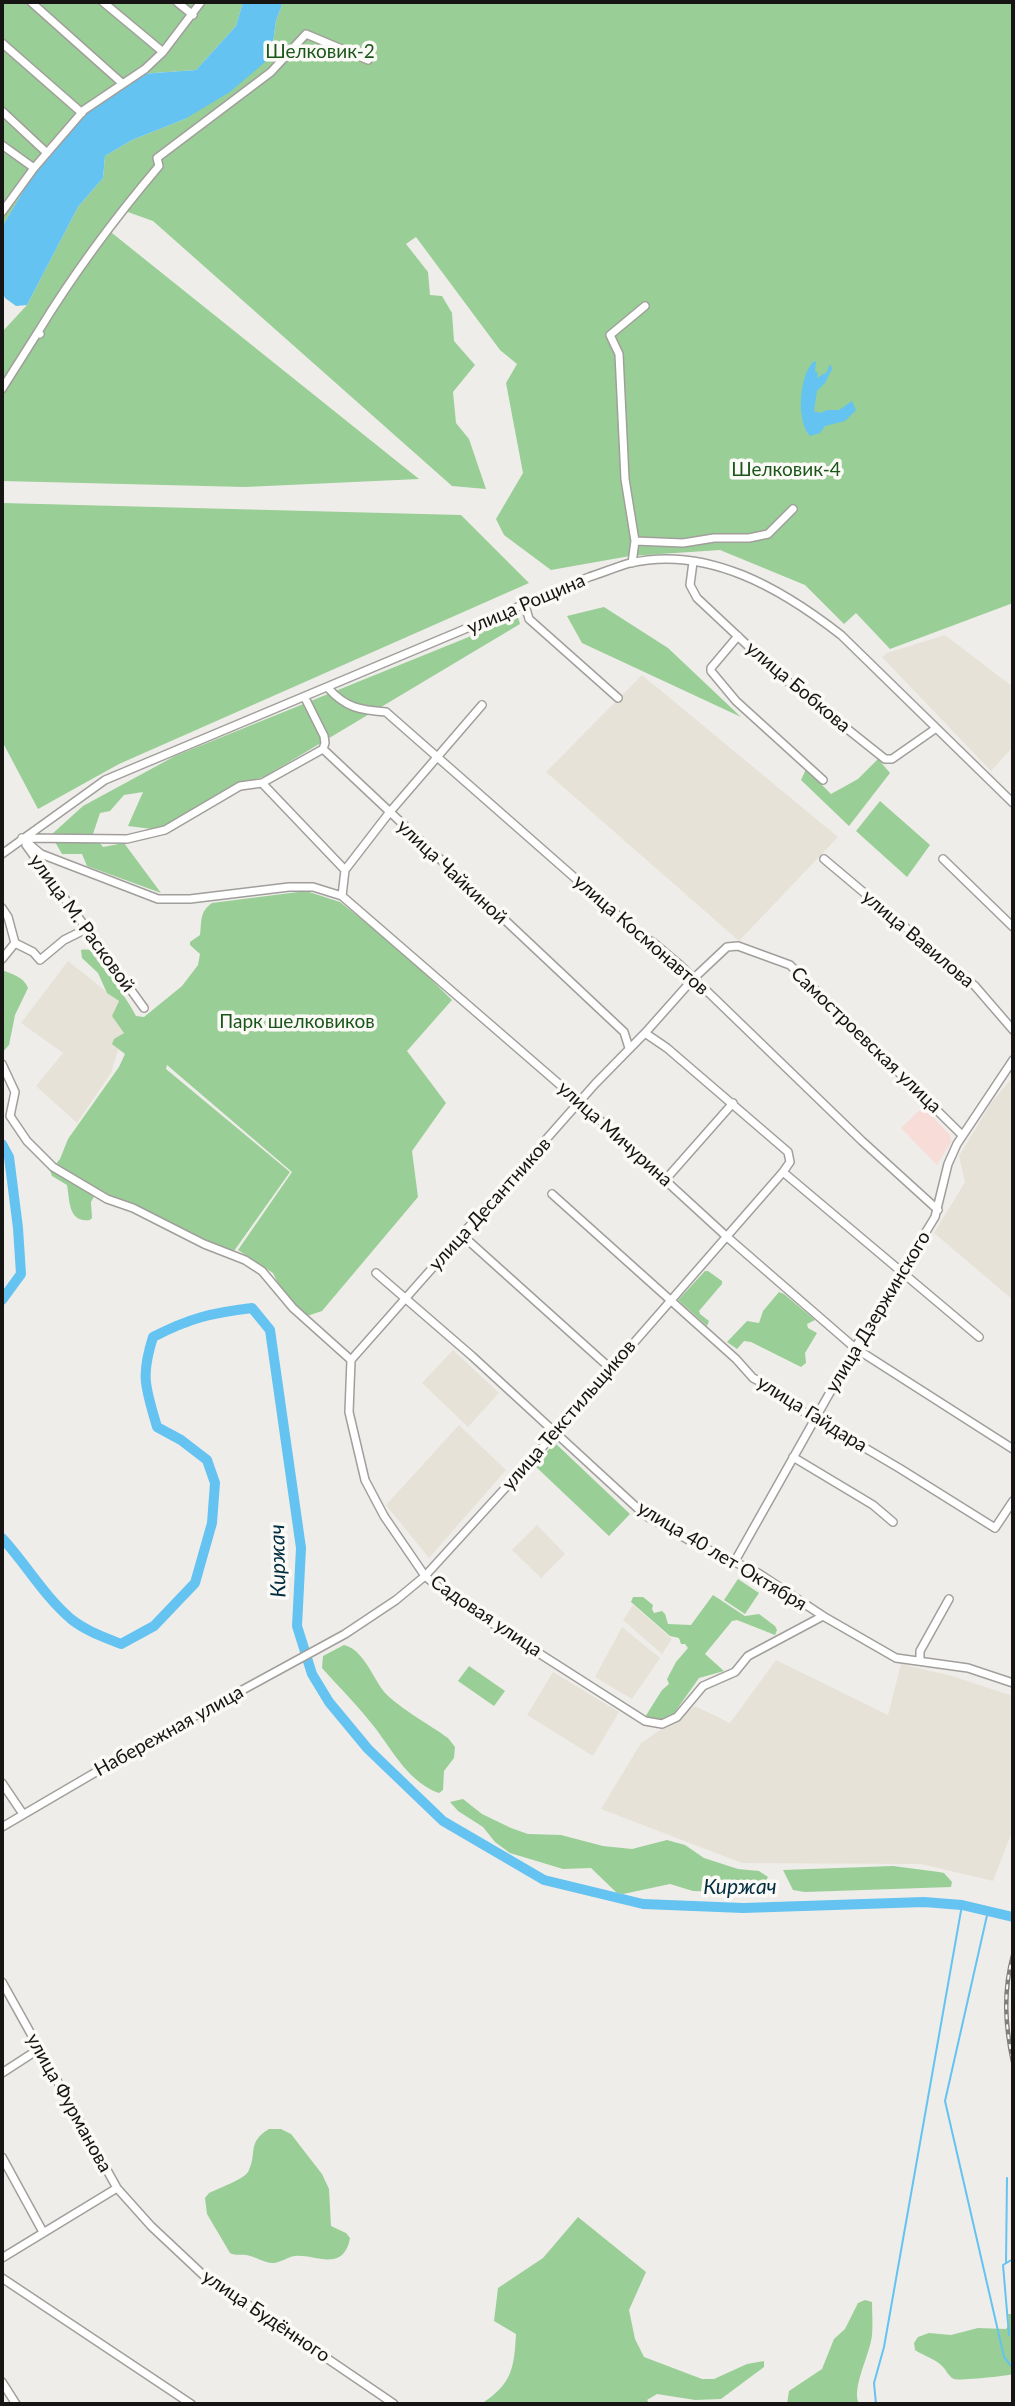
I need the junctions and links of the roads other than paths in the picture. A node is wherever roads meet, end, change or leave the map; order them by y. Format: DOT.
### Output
graph roads {
  1 [pos="31,2"];
  2 [pos="103,2"];
  3 [pos="177,2"];
  4 [pos="201,2"];
  5 [pos="192,15"];
  6 [pos="2,43"];
  7 [pos="163,52"];
  8 [pos="368,60"];
  9 [pos="123,84"];
  10 [pos="2,111"];
  11 [pos="82,113"];
  12 [pos="2,145"];
  13 [pos="47,153"];
  14 [pos="34,168"];
  15 [pos="2,211"];
  16 [pos="645,306"];
  17 [pos="2,389"];
  18 [pos="793,509"];
  19 [pos="635,541"];
  20 [pos="693,562"];
  21 [pos="632,563"];
  22 [pos="525,605"];
  23 [pos="738,636"];
  24 [pos="328,688"];
  25 [pos="304,698"];
  26 [pos="618,698"];
  27 [pos="482,705"];
  28 [pos="935,729"];
  29 [pos="323,749"];
  30 [pos="437,758"];
  31 [pos="823,780"];
  32 [pos="262,783"];
  33 [pos="1013,803"];
  34 [pos="389,813"];
  35 [pos="22,838"];
  36 [pos="2,854"];
  37 [pos="41,854"];
  38 [pos="824,859"];
  39 [pos="943,859"];
  40 [pos="38,863"];
  41 [pos="345,870"];
  42 [pos="342,896"];
  43 [pos="2,908"];
  44 [pos="1013,927"];
  45 [pos="86,929"];
  46 [pos="15,943"];
  47 [pos="2,959"];
  48 [pos="693,979"];
  49 [pos="144,1008"];
  50 [pos="1013,1030"];
  51 [pos="624,1032"];
  52 [pos="643,1035"];
  53 [pos="629,1048"];
  54 [pos="1013,1060"];
  55 [pos="2,1064"];
  56 [pos="581,1103"];
  57 [pos="733,1103"];
  58 [pos="962,1135"];
  59 [pos="783,1172"];
  60 [pos="666,1179"];
  61 [pos="552,1194"];
  62 [pos="937,1210"];
  63 [pos="462,1235"];
  64 [pos="726,1236"];
  65 [pos="901,1272"];
  66 [pos="376,1273"];
  67 [pos="406,1298"];
  68 [pos="670,1300"];
  69 [pos="979,1337"];
  70 [pos="855,1348"];
  71 [pos="351,1360"];
  72 [pos="610,1368"];
  73 [pos="815,1418"];
  74 [pos="555,1433"];
  75 [pos="1013,1449"];
  76 [pos="793,1457"];
  77 [pos="1013,1501"];
  78 [pos="893,1522"];
  79 [pos="735,1561"];
  80 [pos="425,1576"];
  81 [pos="949,1599"];
  82 [pos="823,1616"];
  83 [pos="338,1638"];
  84 [pos="920,1661"];
  85 [pos="1013,1683"];
  86 [pos="2,1783"];
  87 [pos="23,1814"];
  88 [pos="2,1827"];
  89 [pos="2,1982"];
  90 [pos="38,2049"];
  91 [pos="2,2073"];
  92 [pos="2,2158"];
  93 [pos="117,2188"];
  94 [pos="43,2232"];
  95 [pos="2,2258"];
  96 [pos="2,2278"];
  97 [pos="2,2382"];
  98 [pos="16,2404"];
  99 [pos="191,2404"];
  100 [pos="394,2404"];
  1 -- 9 [label="street"];
  2 -- 7 [label="street"];
  3 -- 5 [label="street"];
  4 -- 5 [label="street"];
  5 -- 7 [label="street"];
  6 -- 11 [label="street"];
  7 -- 9 [label="street"];
  8 -- 17 [label="street"];
  9 -- 11 [label="street"];
  10 -- 13 [label="street"];
  11 -- 13 [label="street"];
  12 -- 14 [label="street"];
  13 -- 14 [label="street"];
  14 -- 15 [label="street"];
  16 -- 19 [label="street"];
  18 -- 19 [label="street"];
  19 -- 21 [label="street"];
  20 -- 21 [label="street, улица Рощина"];
  20 -- 23 [label="street, улица Бобкова"];
  20 -- 28 [label="street, улица Рощина"];
  21 -- 22 [label="street, улица Рощина"];
  22 -- 24 [label="street, улица Рощина"];
  22 -- 26 [label="street"];
  23 -- 28 [label="street, улица Бобкова"];
  23 -- 31 [label="street"];
  24 -- 25 [label="street, улица Рощина"];
  24 -- 30 [label="street, улица Космонавтов"];
  25 -- 29 [label="street"];
  25 -- 35 [label="street, улица Рощина"];
  27 -- 30 [label="street"];
  28 -- 33 [label="street, улица Рощина"];
  29 -- 32 [label="street"];
  29 -- 34 [label="street, улица Чайкиной"];
  30 -- 34 [label="street"];
  30 -- 48 [label="street, улица Космонавтов"];
  32 -- 35 [label="street"];
  32 -- 41 [label="street"];
  34 -- 41 [label="street"];
  34 -- 51 [label="street, улица Чайкиной"];
  35 -- 36 [label="street, улица Рощина"];
  35 -- 37 [label="street"];
  35 -- 40 [label="street, улица М. Расковой"];
  37 -- 40 [label="street"];
  37 -- 42 [label="street"];
  38 -- 50 [label="street, улица Вавилова"];
  39 -- 44 [label="street"];
  40 -- 45 [label="street, улица М. Расковой"];
  41 -- 42 [label="street"];
  42 -- 56 [label="street, улица Мичурина"];
  43 -- 46 [label="street"];
  45 -- 46 [label="street"];
  45 -- 49 [label="street, улица М. Расковой"];
  46 -- 47 [label="street"];
  48 -- 52 [label="street"];
  48 -- 58 [label="street, Самостроевская улица"];
  48 -- 62 [label="street, улица Космонавтов"];
  51 -- 52 [label="street, улица Чайкиной"];
  51 -- 53 [label="street, улица Чайкиной"];
  52 -- 53 [label="street, улица Десантников"];
  52 -- 57 [label="street, улица Чайкиной"];
  53 -- 56 [label="street, улица Десантников"];
  54 -- 58 [label="street, улица Дзержинского"];
  55 -- 71 [label="street"];
  56 -- 60 [label="street, улица Мичурина"];
  56 -- 63 [label="street, улица Десантников"];
  57 -- 59 [label="street, улица Чайкиной"];
  57 -- 60 [label="street"];
  58 -- 62 [label="street, улица Дзержинского"];
  59 -- 64 [label="street, улица Текстильщиков"];
  59 -- 65 [label="street"];
  60 -- 64 [label="street, улица Мичурина"];
  61 -- 68 [label="street, улица Гайдара"];
  62 -- 65 [label="street, улица Дзержинского"];
  63 -- 67 [label="street, улица Десантников"];
  63 -- 72 [label="street"];
  64 -- 68 [label="street, улица Текстильщиков"];
  64 -- 70 [label="street, улица Мичурина"];
  65 -- 69 [label="street"];
  65 -- 70 [label="street, улица Дзержинского"];
  66 -- 67 [label="street, улица 40 лет Октября"];
  67 -- 71 [label="street, улица Десантников"];
  67 -- 74 [label="street, улица 40 лет Октября"];
  68 -- 72 [label="street, улица Текстильщиков"];
  68 -- 73 [label="street, улица Гайдара"];
  70 -- 73 [label="street, улица Дзержинского"];
  70 -- 75 [label="street, улица Мичурина"];
  71 -- 80 [label="street, Садовая улица"];
  72 -- 74 [label="street, улица Текстильщиков"];
  73 -- 76 [label="street, улица Дзержинского"];
  73 -- 77 [label="street, улица Гайдара"];
  74 -- 79 [label="street, улица 40 лет Октября"];
  74 -- 80 [label="street, улица Текстильщиков"];
  76 -- 78 [label="street"];
  76 -- 79 [label="street, улица Дзержинского"];
  79 -- 82 [label="street, улица 40 лет Октября"];
  80 -- 82 [label="street, Садовая улица"];
  80 -- 83 [label="street, улица Текстильщиков"];
  81 -- 84 [label="street"];
  82 -- 84 [label="street, улица 40 лет Октября"];
  83 -- 87 [label="street, Набережная улица"];
  84 -- 85 [label="street, улица 40 лет Октября"];
  86 -- 87 [label="street"];
  87 -- 88 [label="street, Набережная улица"];
  89 -- 90 [label="street, улица Фурманова"];
  90 -- 91 [label="street"];
  90 -- 93 [label="street, улица Фурманова"];
  92 -- 94 [label="street"];
  93 -- 94 [label="street"];
  93 -- 100 [label="street, улица Будённого"];
  94 -- 95 [label="street"];
  96 -- 99 [label="street"];
  97 -- 98 [label="street"];
}
